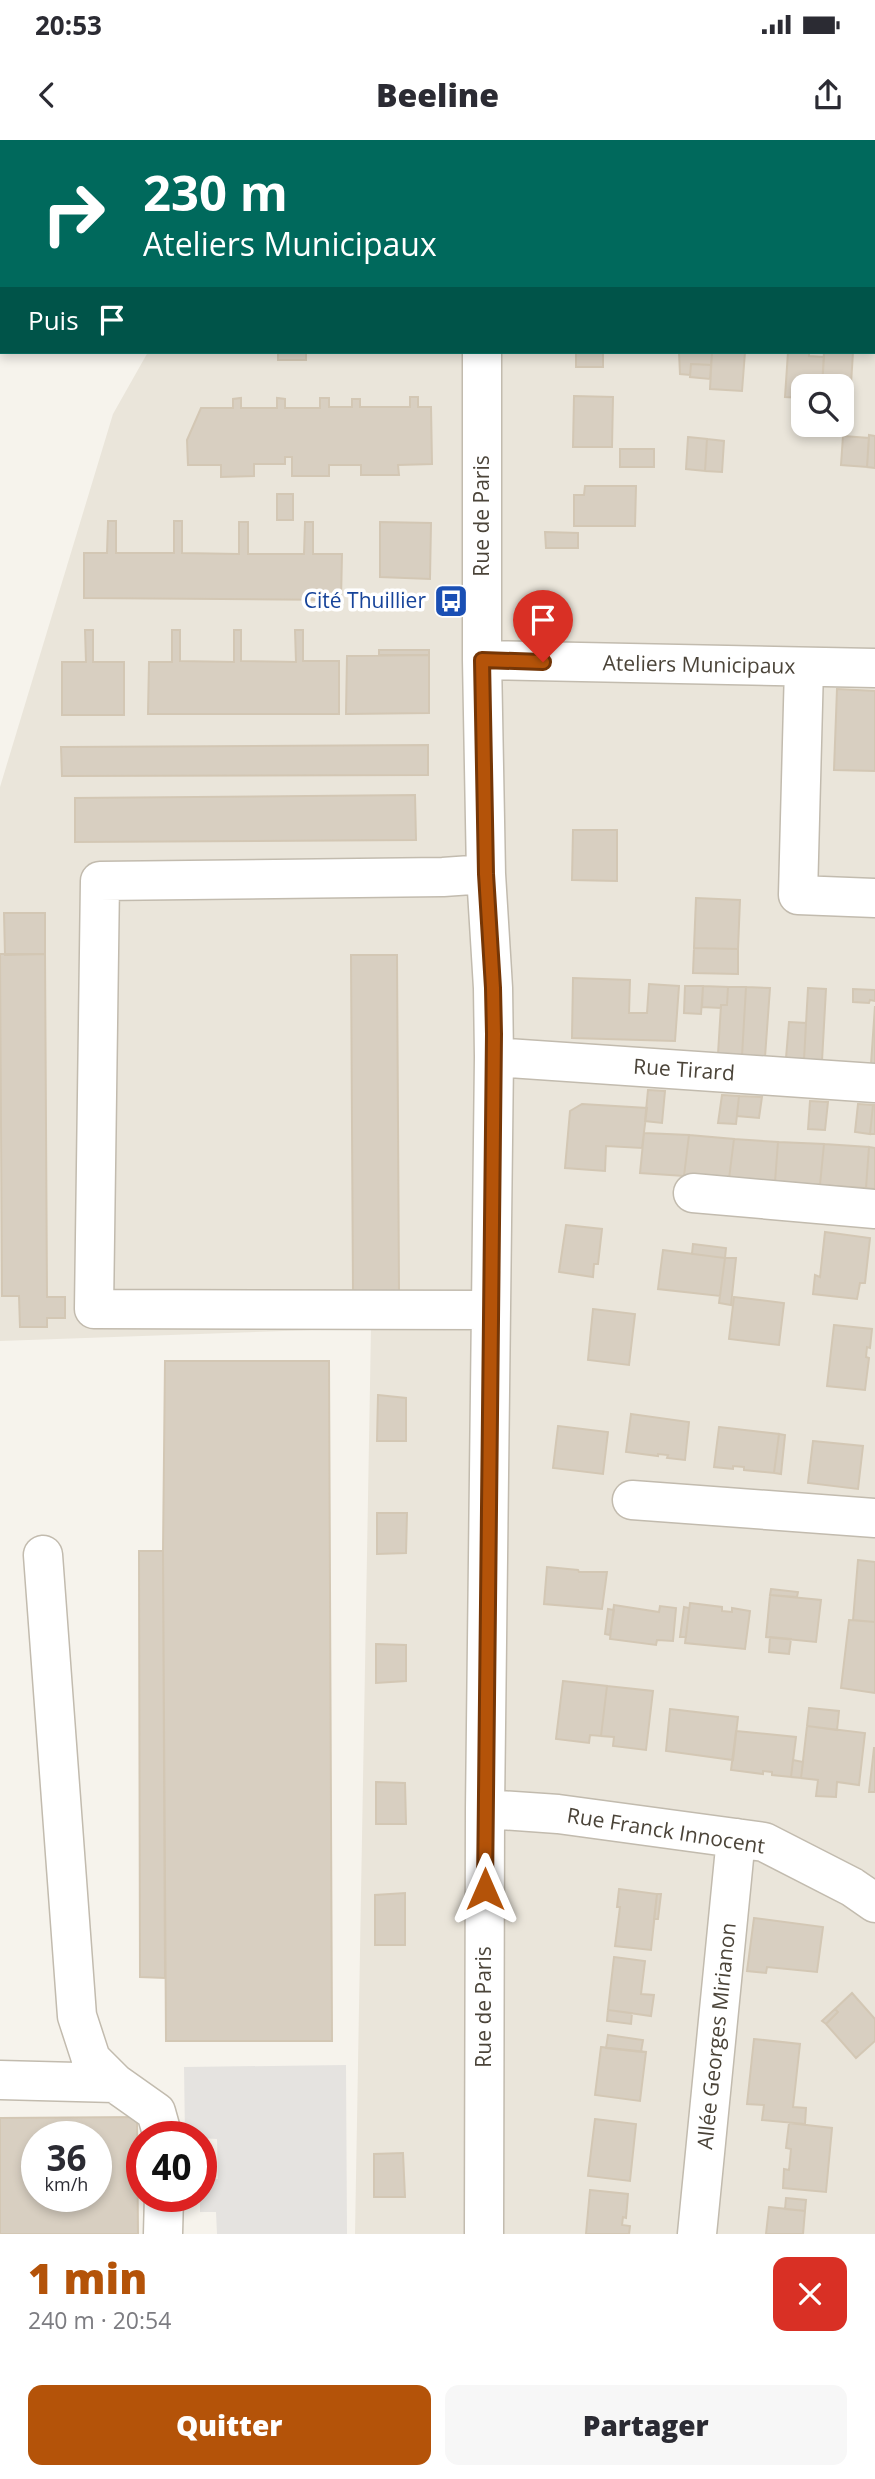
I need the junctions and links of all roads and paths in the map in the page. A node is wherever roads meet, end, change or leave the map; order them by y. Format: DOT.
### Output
graph roads {
  1 [pos="482,354"];
  2 [pos="482,660"];
  3 [pos="804,667"];
  4 [pos="875,668"];
  5 [pos="486,874"];
  6 [pos="875,898"];
  7 [pos="494,1057"];
  8 [pos="875,1083"];
  9 [pos="694,1193"];
  10 [pos="875,1209"];
  11 [pos="491,1310"];
  12 [pos="632,1500"];
  13 [pos="875,1518"];
  14 [pos="43,1555"];
  15 [pos="485,1809"];
  16 [pos="736,1838"];
  17 [pos="875,1903"];
  18 [pos="0,2080"];
  19 [pos="115,2083"];
  20 [pos="159,2121"];
  21 [pos="164,2212"];
  22 [pos="163,2234"];
  23 [pos="484,2234"];
  24 [pos="698,2234"];
  1 -- 2 [label="street, Rue de Paris"];
  2 -- 3 [label="street, Ateliers Municipaux"];
  2 -- 5 [label="street, Rue de Paris"];
  3 -- 4 [label="street, Ateliers Municipaux"];
  3 -- 6 [label="street"];
  5 -- 7 [label="street, Rue de Paris"];
  5 -- 11 [label="street"];
  7 -- 8 [label="street, Rue Tirard"];
  7 -- 11 [label="street, Rue de Paris"];
  9 -- 10 [label="street"];
  11 -- 15 [label="street, Rue de Paris"];
  12 -- 13 [label="street"];
  14 -- 19 [label="street"];
  15 -- 16 [label="street, Rue Franck Innocent"];
  15 -- 23 [label="street, Rue de Paris"];
  16 -- 17 [label="street, Rue Franck Innocent"];
  16 -- 24 [label="street, Allée Georges Mirianon"];
  18 -- 19 [label="street"];
  19 -- 20 [label="street"];
  21 -- 22 [label="street"];
}
